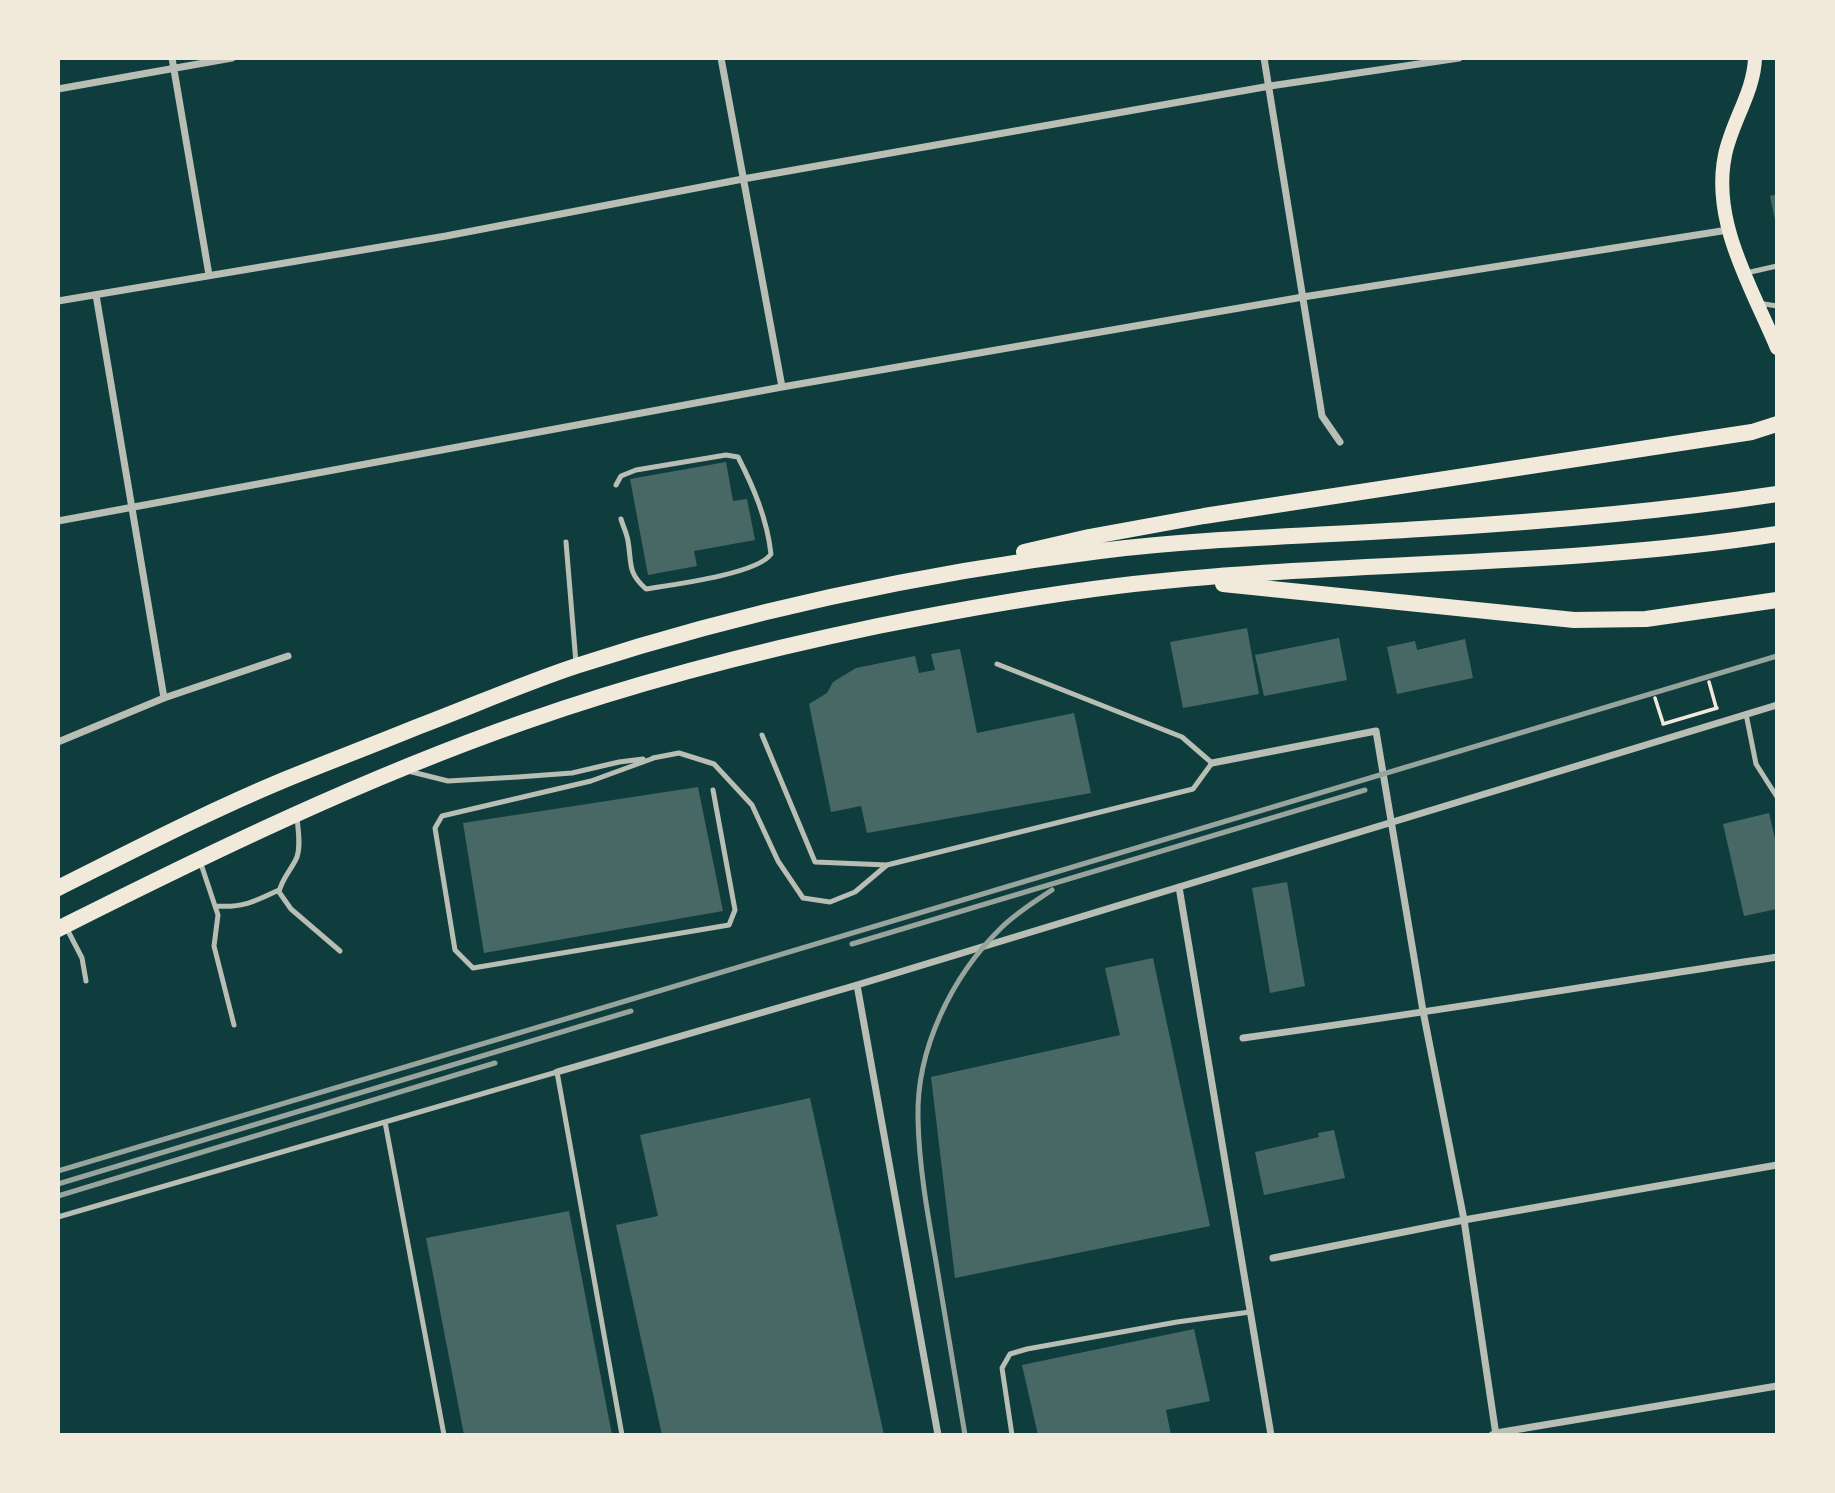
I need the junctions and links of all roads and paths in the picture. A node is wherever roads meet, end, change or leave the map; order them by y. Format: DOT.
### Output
graph roads {
  1 [pos="172,58"];
  2 [pos="232,58"];
  3 [pos="721,58"];
  4 [pos="1264,58"];
  5 [pos="1459,58"];
  6 [pos="1755,58"];
  7 [pos="174,69"];
  8 [pos="1270,86"];
  9 [pos="58,89"];
  10 [pos="743,179"];
  11 [pos="1728,230"];
  12 [pos="1777,266"];
  13 [pos="1746,273"];
  14 [pos="209,275"];
  15 [pos="96,295"];
  16 [pos="1303,298"];
  17 [pos="58,301"];
  18 [pos="1758,303"];
  19 [pos="1777,306"];
  20 [pos="1777,348"];
  21 [pos="782,387"];
  22 [pos="1777,424"];
  23 [pos="1339,442"];
  24 [pos="615,485"];
  25 [pos="1777,494"];
  26 [pos="132,509"];
  27 [pos="621,519"];
  28 [pos="58,521"];
  29 [pos="1777,534"];
  30 [pos="566,542"];
  31 [pos="1175,579"];
  32 [pos="893,584"];
  33 [pos="1777,600"];
  34 [pos="288,656"];
  35 [pos="997,664"];
  36 [pos="576,666"];
  37 [pos="1709,682"];
  38 [pos="164,698"];
  39 [pos="1655,698"];
  40 [pos="1777,705"];
  41 [pos="1746,714"];
  42 [pos="762,735"];
  43 [pos="58,742"];
  44 [pos="654,758"];
  45 [pos="1213,763"];
  46 [pos="403,770"];
  47 [pos="713,790"];
  48 [pos="1777,797"];
  49 [pos="297,814"];
  50 [pos="1391,822"];
  51 [pos="199,858"];
  52 [pos="887,864"];
  53 [pos="1178,887"];
  54 [pos="58,888"];
  55 [pos="279,890"];
  56 [pos="216,905"];
  57 [pos="61,927"];
  58 [pos="340,951"];
  59 [pos="1777,957"];
  60 [pos="86,981"];
  61 [pos="856,985"];
  62 [pos="1423,1011"];
  63 [pos="234,1025"];
  64 [pos="1242,1038"];
  65 [pos="557,1072"];
  66 [pos="385,1122"];
  67 [pos="1777,1165"];
  68 [pos="58,1217"];
  69 [pos="1464,1220"];
  70 [pos="1273,1258"];
  71 [pos="1250,1312"];
  72 [pos="1777,1386"];
  73 [pos="1495,1434"];
  74 [pos="444,1435"];
  75 [pos="622,1435"];
  76 [pos="938,1435"];
  77 [pos="1012,1435"];
  78 [pos="1271,1435"];
  1 -- 7 [label="street"];
  2 -- 7 [label="street"];
  3 -- 10 [label="street"];
  4 -- 8 [label="street"];
  5 -- 8 [label="street"];
  6 -- 11 [label="main road"];
  7 -- 9 [label="street"];
  7 -- 14 [label="street"];
  8 -- 10 [label="street"];
  8 -- 16 [label="street"];
  10 -- 14 [label="street"];
  10 -- 21 [label="street"];
  11 -- 13 [label="main road"];
  11 -- 16 [label="street"];
  12 -- 13 [label="lane"];
  13 -- 18 [label="main road"];
  14 -- 15 [label="street"];
  15 -- 17 [label="street"];
  15 -- 26 [label="street"];
  16 -- 21 [label="street"];
  16 -- 23 [label="street"];
  18 -- 19 [label="lane"];
  18 -- 20 [label="main road"];
  21 -- 26 [label="street"];
  22 -- 32 [label="highway"];
  24 -- 27 [label="lane"];
  25 -- 32 [label="highway"];
  26 -- 28 [label="street"];
  26 -- 38 [label="street"];
  29 -- 31 [label="highway"];
  30 -- 36 [label="lane"];
  31 -- 33 [label="highway"];
  31 -- 46 [label="highway"];
  32 -- 36 [label="highway"];
  34 -- 38 [label="street"];
  35 -- 45 [label="lane"];
  36 -- 54 [label="highway"];
  37 -- 39 [label="path"];
  38 -- 43 [label="street"];
  40 -- 41 [label="street"];
  41 -- 48 [label="lane"];
  41 -- 50 [label="street"];
  42 -- 52 [label="lane"];
  44 -- 46 [label="lane"];
  44 -- 47 [label="lane"];
  44 -- 52 [label="lane"];
  45 -- 50 [label="street"];
  45 -- 52 [label="lane"];
  46 -- 49 [label="highway"];
  49 -- 51 [label="highway"];
  49 -- 55 [label="lane"];
  50 -- 53 [label="street"];
  50 -- 62 [label="street"];
  51 -- 56 [label="lane"];
  51 -- 57 [label="highway"];
  53 -- 61 [label="street"];
  53 -- 71 [label="street"];
  55 -- 56 [label="lane"];
  55 -- 58 [label="lane"];
  56 -- 63 [label="lane"];
  57 -- 60 [label="lane"];
  59 -- 62 [label="street"];
  61 -- 65 [label="street"];
  61 -- 76 [label="street"];
  62 -- 64 [label="street"];
  62 -- 69 [label="street"];
  65 -- 66 [label="lane"];
  65 -- 75 [label="lane"];
  66 -- 68 [label="lane"];
  66 -- 74 [label="lane"];
  67 -- 69 [label="street"];
  69 -- 70 [label="street"];
  69 -- 73 [label="street"];
  71 -- 77 [label="lane"];
  71 -- 78 [label="street"];
  72 -- 73 [label="street"];
}
